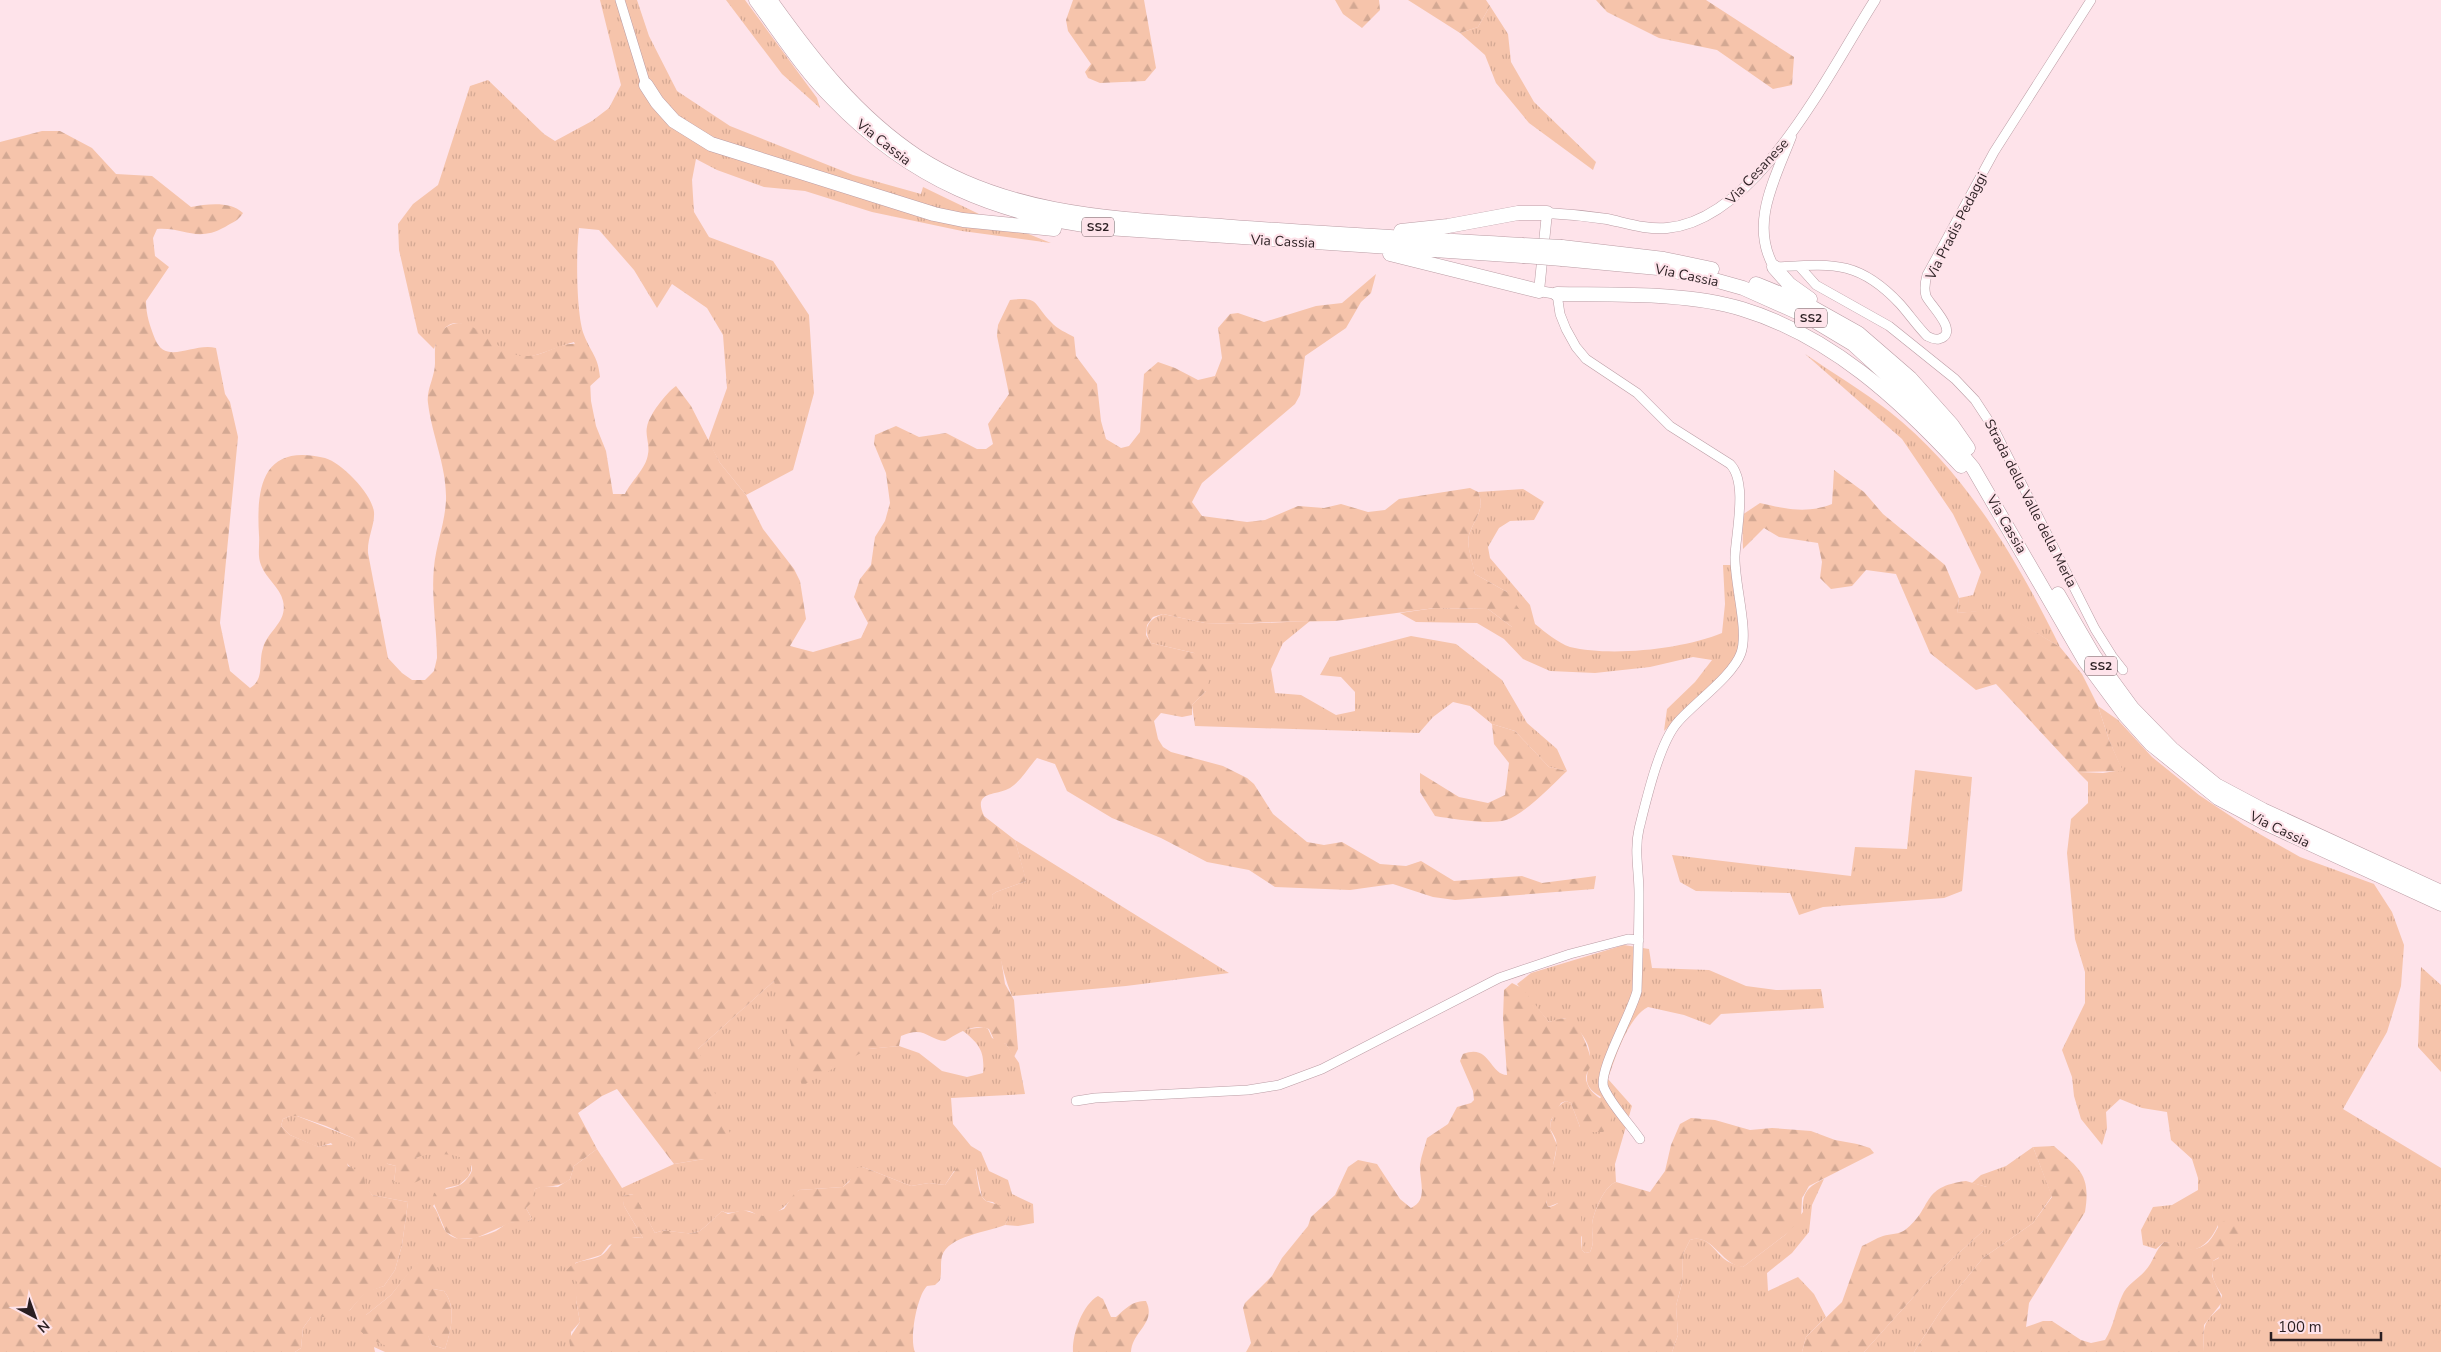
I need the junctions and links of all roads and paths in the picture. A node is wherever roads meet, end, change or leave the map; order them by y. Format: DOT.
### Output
graph roads {
  1 [pos="620,0"];
  2 [pos="756,0"];
  3 [pos="770,0"];
  4 [pos="1875,0"];
  5 [pos="2091,0"];
  6 [pos="646,85"];
  7 [pos="1794,131"];
  8 [pos="1546,212"];
  9 [pos="1107,228"];
  10 [pos="1325,234"];
  11 [pos="1350,245"];
  12 [pos="1522,250"];
  13 [pos="1562,253"];
  14 [pos="1799,266"];
  15 [pos="1774,267"];
  16 [pos="1539,291"];
  17 [pos="1557,294"];
  18 [pos="1858,333"];
  19 [pos="1993,499"];
  20 [pos="2123,670"];
  21 [pos="2441,892"];
  22 [pos="2441,904"];
  23 [pos="1639,940"];
  24 [pos="1076,1101"];
  25 [pos="1640,1139"];
  1 -- 6 [label="street"];
  2 -- 9 [label="highway, Via Cassia / SS2"];
  3 -- 10 [label="highway, Via Cassia / SS2"];
  4 -- 7 [label="street, Via Cesanese"];
  5 -- 14 [label="street, Via Pradis Pedaggi"];
  6 -- 9 [label="highway"];
  7 -- 8 [label="street, Via Cesanese"];
  7 -- 15 [label="street"];
  8 -- 10 [label="highway"];
  8 -- 16 [label="street"];
  9 -- 11 [label="highway, Via Cassia / SS2"];
  10 -- 12 [label="highway, Via Cassia / SS2"];
  11 -- 12 [label="highway, Via Cassia / SS2"];
  11 -- 16 [label="highway"];
  12 -- 13 [label="highway, Via Cassia / SS2, bridge"];
  13 -- 18 [label="highway, Via Cassia / SS2"];
  13 -- 19 [label="highway, Via Cassia / SS2"];
  14 -- 15 [label="street, Via Pradis Pedaggi"];
  14 -- 20 [label="street, Strada della Valle della Merla"];
  15 -- 18 [label="highway"];
  16 -- 17 [label="street"];
  17 -- 19 [label="highway"];
  17 -- 23 [label="street"];
  18 -- 21 [label="highway, Via Cassia / SS2"];
  19 -- 22 [label="highway, Via Cassia / SS2"];
  23 -- 24 [label="street"];
  23 -- 25 [label="street"];
}
